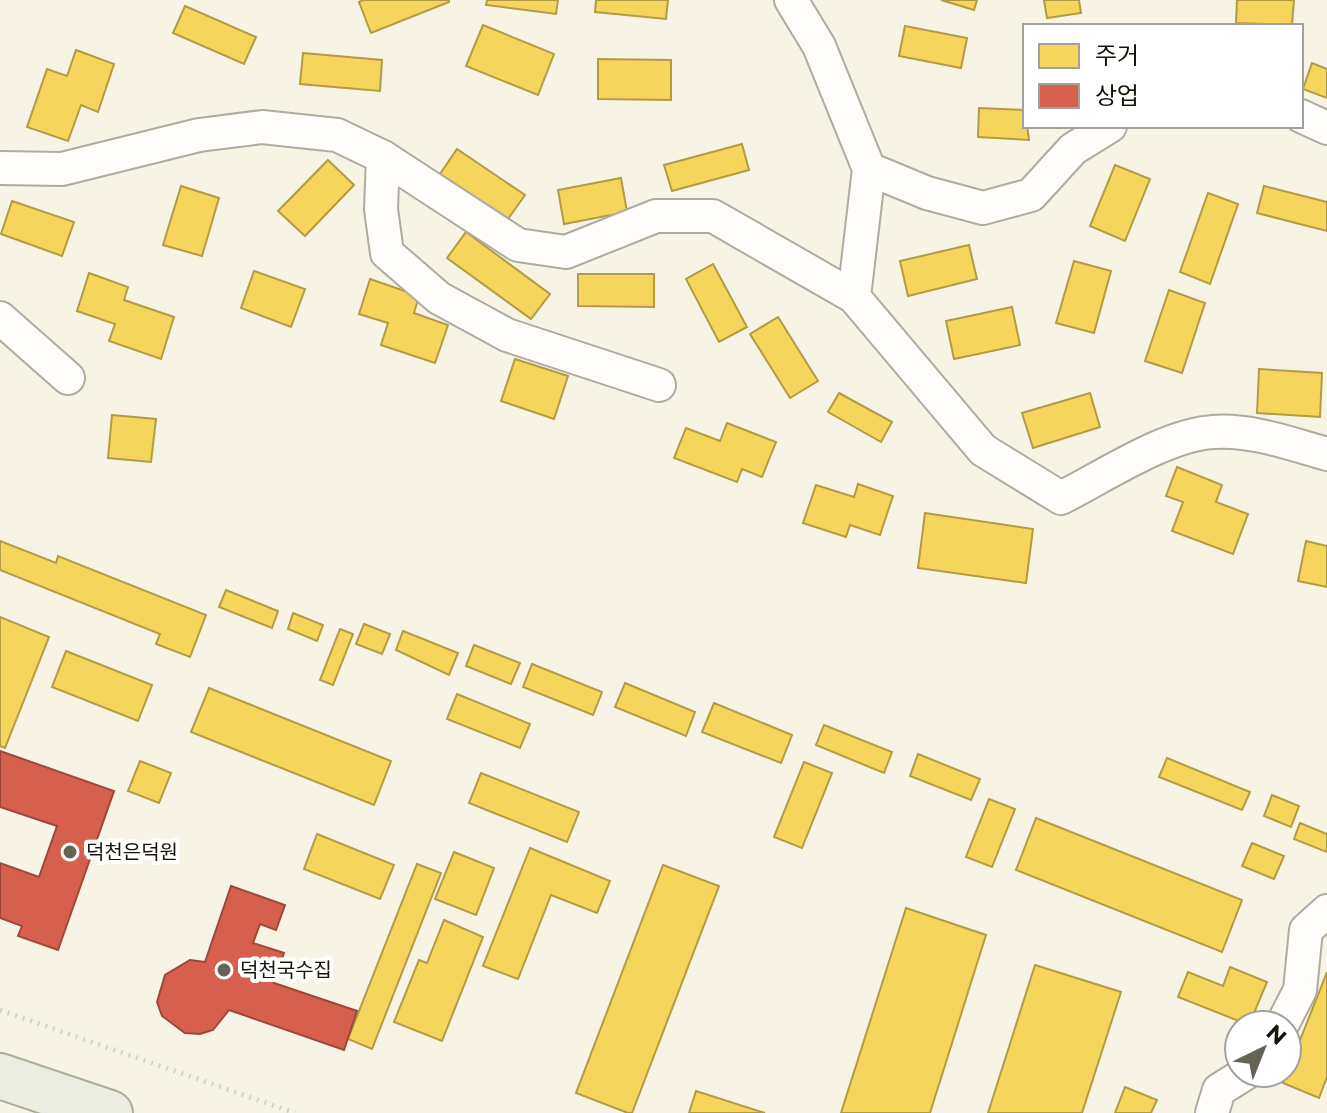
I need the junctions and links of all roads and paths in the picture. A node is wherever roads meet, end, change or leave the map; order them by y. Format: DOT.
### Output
graph roads {
  1 [pos="791,0"];
  2 [pos="1303,117"];
  3 [pos="1107,128"];
  4 [pos="1327,128"];
  5 [pos="383,157"];
  6 [pos="0,168"];
  7 [pos="869,169"];
  8 [pos="854,297"];
  9 [pos="0,318"];
  10 [pos="68,378"];
  11 [pos="659,385"];
  12 [pos="1327,454"];
  13 [pos="1327,911"];
  14 [pos="1290,1009"];
  15 [pos="0,1010"];
  16 [pos="0,1076"];
  17 [pos="1223,1087"];
  18 [pos="110,1113"];
  19 [pos="295,1113"];
  20 [pos="1212,1113"];
  1 -- 7 [label="street"];
  2 -- 4 [label="street"];
  3 -- 7 [label="street"];
  5 -- 6 [label="street"];
  5 -- 8 [label="street"];
  5 -- 11 [label="street"];
  7 -- 8 [label="street"];
  8 -- 12 [label="street"];
  9 -- 10 [label="street"];
  13 -- 14 [label="street"];
  15 -- 19 [label="path"];
  16 -- 18 [label="main road"];
  17 -- 20 [label="street"];
}
